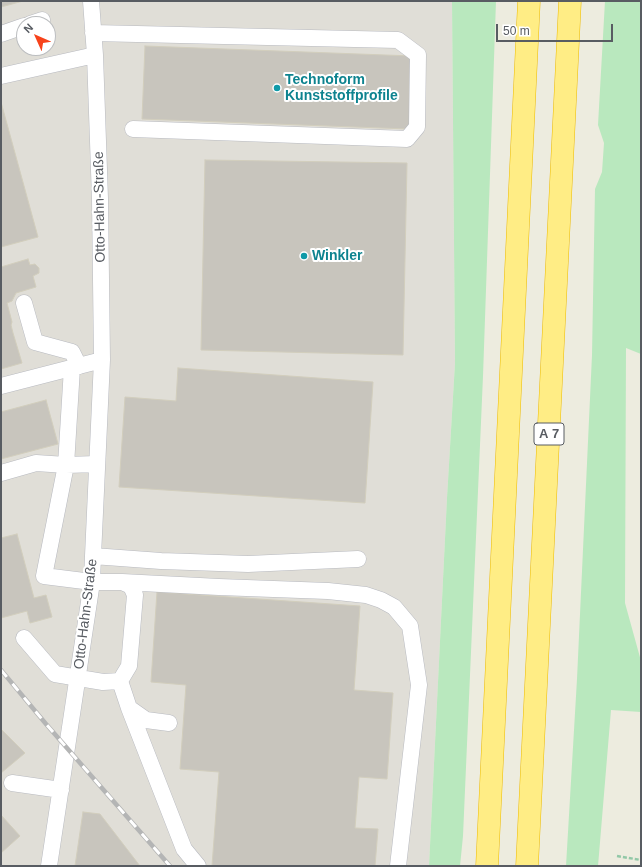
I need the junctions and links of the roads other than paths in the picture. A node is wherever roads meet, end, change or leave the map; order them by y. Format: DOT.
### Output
graph roads {
  1 [pos="91,1"];
  2 [pos="529,1"];
  3 [pos="570,1"];
  4 [pos="16,29"];
  5 [pos="94,33"];
  6 [pos="1,34"];
  7 [pos="95,55"];
  8 [pos="1,76"];
  9 [pos="133,129"];
  10 [pos="24,304"];
  11 [pos="102,360"];
  12 [pos="76,367"];
  13 [pos="1,386"];
  14 [pos="97,464"];
  15 [pos="66,466"];
  16 [pos="1,473"];
  17 [pos="93,556"];
  18 [pos="358,559"];
  19 [pos="248,564"];
  20 [pos="92,582"];
  21 [pos="122,582"];
  22 [pos="249,588"];
  23 [pos="24,638"];
  24 [pos="78,678"];
  25 [pos="120,681"];
  26 [pos="129,708"];
  27 [pos="169,722"];
  28 [pos="12,783"];
  29 [pos="61,790"];
  30 [pos="49,866"];
  31 [pos="198,866"];
  32 [pos="398,866"];
  33 [pos="487,866"];
  34 [pos="527,866"];
  1 -- 5 [label="street, Otto-Hahn-Straße"];
  2 -- 33 [label="highway"];
  3 -- 34 [label="highway, A 7"];
  4 -- 6 [label="street"];
  5 -- 7 [label="street, Otto-Hahn-Straße"];
  5 -- 9 [label="street"];
  7 -- 8 [label="street"];
  7 -- 11 [label="street, Otto-Hahn-Straße"];
  10 -- 12 [label="street"];
  11 -- 12 [label="street"];
  11 -- 14 [label="street, Otto-Hahn-Straße"];
  12 -- 13 [label="street"];
  12 -- 15 [label="street"];
  14 -- 15 [label="street"];
  14 -- 17 [label="street, Otto-Hahn-Straße"];
  15 -- 16 [label="street"];
  15 -- 20 [label="street"];
  17 -- 19 [label="street"];
  17 -- 20 [label="street, Otto-Hahn-Straße"];
  18 -- 19 [label="street"];
  19 -- 22 [label="street"];
  20 -- 21 [label="street"];
  20 -- 24 [label="street, Otto-Hahn-Straße"];
  21 -- 22 [label="street"];
  21 -- 25 [label="street"];
  22 -- 32 [label="street"];
  23 -- 24 [label="street"];
  24 -- 25 [label="street"];
  24 -- 29 [label="street, Otto-Hahn-Straße"];
  25 -- 26 [label="street"];
  26 -- 27 [label="street"];
  26 -- 31 [label="street"];
  28 -- 29 [label="street"];
  29 -- 30 [label="street, Otto-Hahn-Straße"];
}
